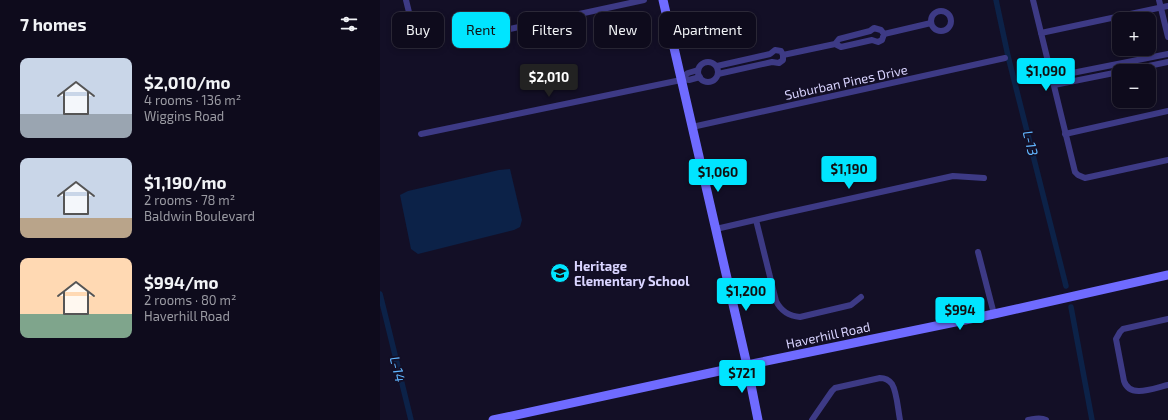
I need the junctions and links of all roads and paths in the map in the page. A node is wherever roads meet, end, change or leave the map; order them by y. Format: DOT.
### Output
graph roads {
  1 [pos="406,0"];
  2 [pos="644,0"];
  3 [pos="663,0"];
  4 [pos="1033,0"];
  5 [pos="1159,0"];
  6 [pos="1167,0"];
  7 [pos="1168,5"];
  8 [pos="1161,7"];
  9 [pos="409,12"];
  10 [pos="931,23"];
  11 [pos="510,29"];
  12 [pos="1041,33"];
  13 [pos="884,34"];
  14 [pos="1168,37"];
  15 [pos="835,44"];
  16 [pos="1168,54"];
  17 [pos="783,55"];
  18 [pos="1005,58"];
  19 [pos="1168,62"];
  20 [pos="1156,64"];
  21 [pos="717,66"];
  22 [pos="698,70"];
  23 [pos="1112,73"];
  24 [pos="718,74"];
  25 [pos="700,77"];
  26 [pos="1052,77"];
  27 [pos="681,79"];
  28 [pos="1054,85"];
  29 [pos="1168,111"];
  30 [pos="692,127"];
  31 [pos="421,134"];
  32 [pos="1065,134"];
  33 [pos="1168,160"];
  34 [pos="984,178"];
  35 [pos="756,220"];
  36 [pos="716,229"];
  37 [pos="978,252"];
  38 [pos="1168,275"];
  39 [pos="861,297"];
  40 [pos="994,314"];
  41 [pos="1168,319"];
  42 [pos="747,364"];
  43 [pos="1168,385"];
  44 [pos="493,420"];
  45 [pos="758,420"];
  46 [pos="812,420"];
  47 [pos="900,420"];
  48 [pos="1028,420"];
  49 [pos="1046,420"];
  1 -- 9 [label="street"];
  2 -- 11 [label="street"];
  3 -- 27 [label="street"];
  4 -- 12 [label="street"];
  5 -- 8 [label="street"];
  6 -- 7 [label="street"];
  7 -- 8 [label="street"];
  8 -- 12 [label="street"];
  8 -- 14 [label="street"];
  10 -- 13 [label="street"];
  12 -- 26 [label="street"];
  13 -- 15 [label="street"];
  13 -- 15 [label="street"];
  15 -- 17 [label="street"];
  16 -- 26 [label="street"];
  17 -- 21 [label="street"];
  17 -- 24 [label="street"];
  18 -- 30 [label="street, Suburban Pines Drive"];
  19 -- 20 [label="street"];
  21 -- 22 [label="street"];
  21 -- 24 [label="street"];
  22 -- 25 [label="street"];
  22 -- 27 [label="street"];
  23 -- 28 [label="street"];
  24 -- 25 [label="street"];
  25 -- 27 [label="street"];
  26 -- 28 [label="street"];
  27 -- 30 [label="street"];
  27 -- 31 [label="street"];
  28 -- 32 [label="street"];
  29 -- 32 [label="street"];
  30 -- 36 [label="street"];
  32 -- 33 [label="street"];
  34 -- 35 [label="street"];
  35 -- 36 [label="street"];
  35 -- 39 [label="street"];
  36 -- 42 [label="street"];
  37 -- 40 [label="street"];
  38 -- 40 [label="street, Haverhill Road"];
  40 -- 42 [label="street, Haverhill Road"];
  41 -- 43 [label="street"];
  42 -- 44 [label="street, Haverhill Road"];
  42 -- 45 [label="street"];
  46 -- 47 [label="street"];
  48 -- 49 [label="street"];
}
